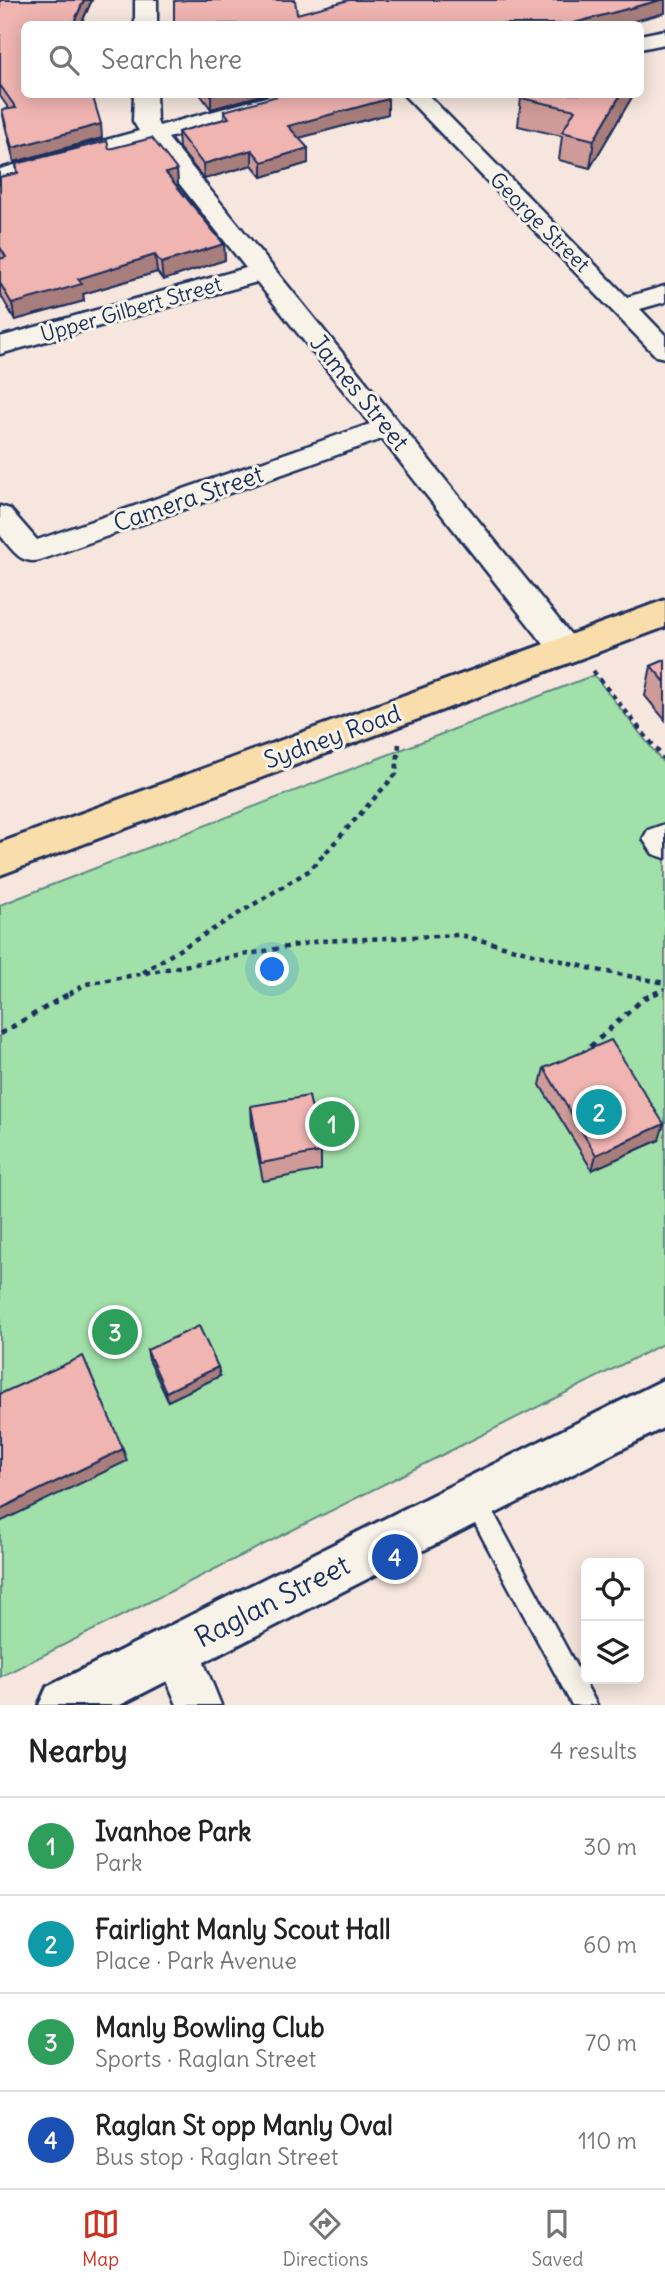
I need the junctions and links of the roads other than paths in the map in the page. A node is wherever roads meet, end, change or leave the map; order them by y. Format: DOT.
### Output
graph roads {
  1 [pos="146,0"];
  2 [pos="146,21"];
  3 [pos="665,37"];
  4 [pos="644,41"];
  5 [pos="145,98"];
  6 [pos="289,98"];
  7 [pos="418,98"];
  8 [pos="153,135"];
  9 [pos="0,176"];
  10 [pos="262,272"];
  11 [pos="665,295"];
  12 [pos="622,306"];
  13 [pos="0,346"];
  14 [pos="665,350"];
  15 [pos="389,427"];
  16 [pos="0,516"];
  17 [pos="665,613"];
  18 [pos="565,649"];
  19 [pos="665,837"];
  20 [pos="665,845"];
  21 [pos="0,859"];
  22 [pos="665,1402"];
  23 [pos="474,1499"];
  24 [pos="176,1649"];
  25 [pos="65,1705"];
  26 [pos="200,1705"];
  27 [pos="585,1705"];
  1 -- 2 [label="street"];
  3 -- 4 [label="street"];
  5 -- 8 [label="street"];
  6 -- 8 [label="street"];
  7 -- 12 [label="street, George Street"];
  8 -- 9 [label="street"];
  8 -- 10 [label="street, James Street"];
  10 -- 13 [label="street, Upper Gilbert Street"];
  10 -- 15 [label="street, James Street"];
  11 -- 12 [label="street"];
  12 -- 14 [label="street, George Street"];
  15 -- 16 [label="street, Camera Street"];
  15 -- 18 [label="street, James Street"];
  17 -- 18 [label="main road, Sydney Road"];
  18 -- 21 [label="main road, Sydney Road"];
  19 -- 20 [label="street"];
  22 -- 23 [label="street, Raglan Street"];
  23 -- 24 [label="street, Raglan Street"];
  23 -- 27 [label="lane"];
  24 -- 25 [label="street, Raglan Street"];
  24 -- 26 [label="street"];
}
